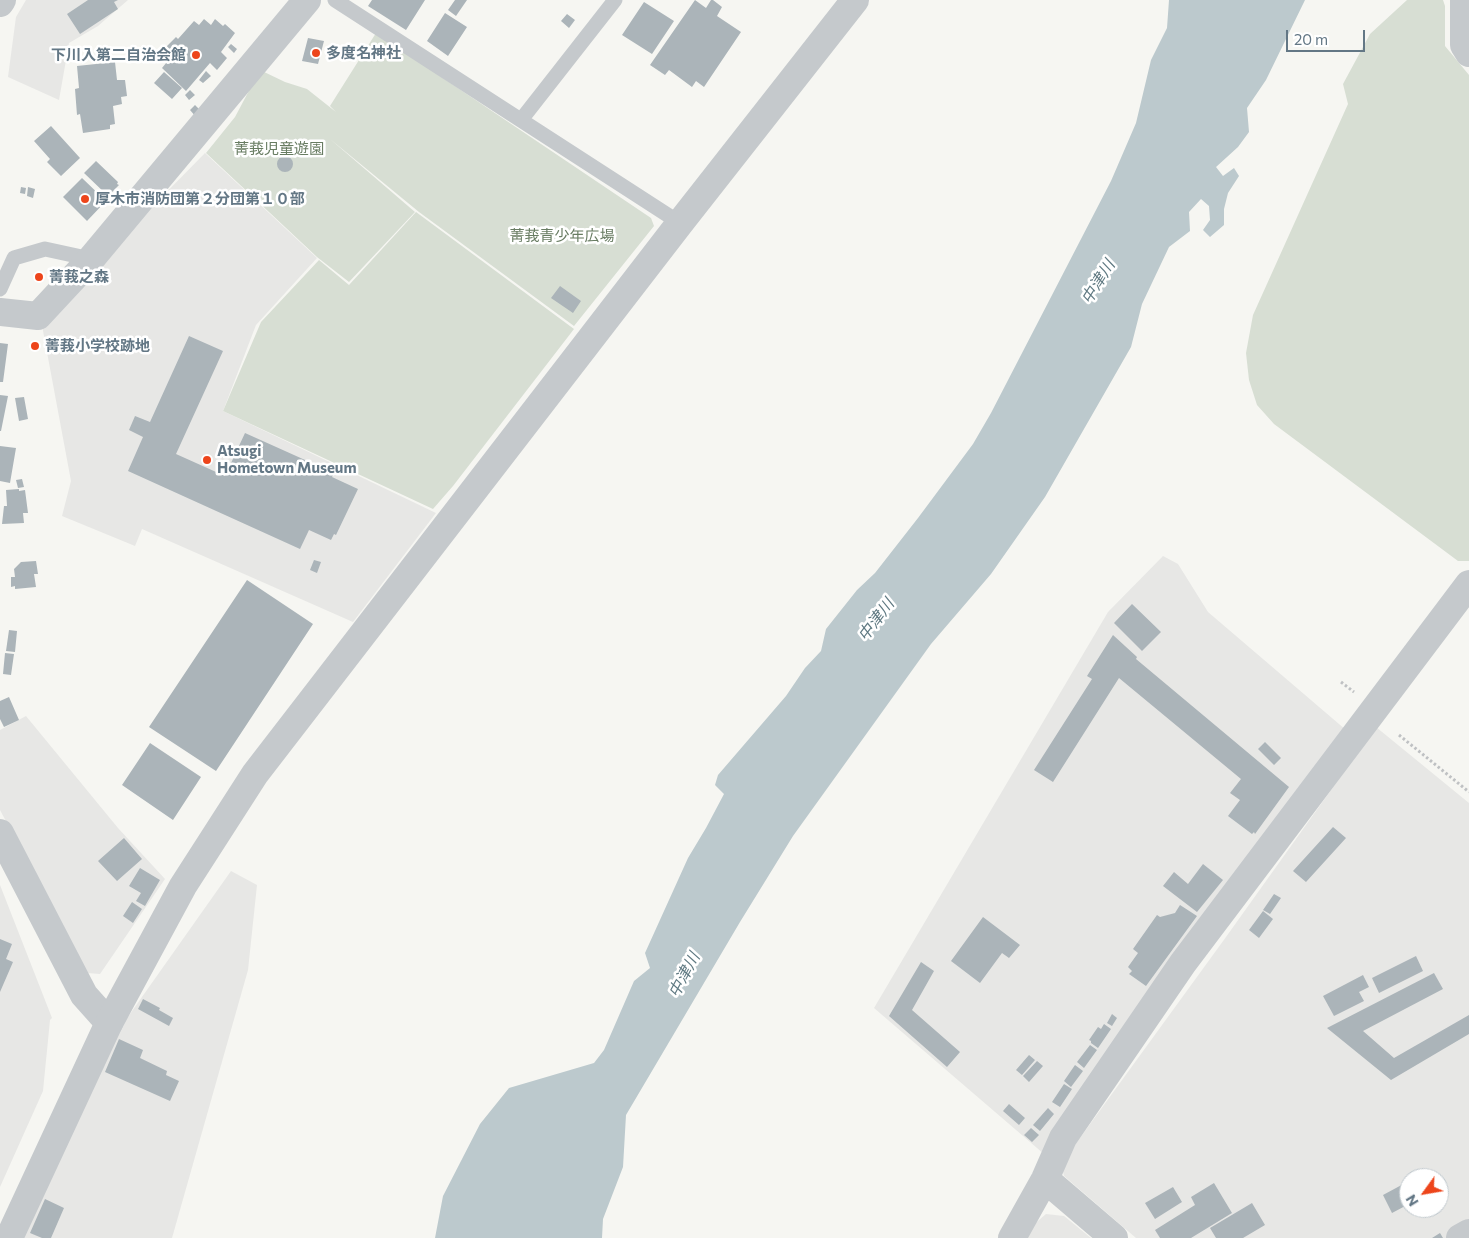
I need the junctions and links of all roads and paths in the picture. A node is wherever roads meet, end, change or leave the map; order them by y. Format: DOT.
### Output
graph roads {
  1 [pos="307,0"];
  2 [pos="335,0"];
  3 [pos="615,0"];
  4 [pos="855,0"];
  5 [pos="1464,0"];
  6 [pos="1469,53"];
  7 [pos="522,120"];
  8 [pos="680,223"];
  9 [pos="91,258"];
  10 [pos="0,289"];
  11 [pos="0,312"];
  12 [pos="1469,584"];
  13 [pos="1399,734"];
  14 [pos="1469,792"];
  15 [pos="0,833"];
  16 [pos="109,1023"];
  17 [pos="1045,1179"];
  18 [pos="1469,1232"];
  19 [pos="8,1238"];
  20 [pos="1012,1238"];
  21 [pos="1114,1238"];
  22 [pos="1460,1238"];
  1 -- 9 [label="street"];
  2 -- 7 [label="lane"];
  3 -- 7 [label="lane"];
  4 -- 8 [label="street"];
  5 -- 6 [label="street"];
  7 -- 8 [label="lane"];
  8 -- 16 [label="street"];
  9 -- 10 [label="lane"];
  9 -- 11 [label="street"];
  12 -- 17 [label="street"];
  13 -- 14 [label="path"];
  15 -- 16 [label="street"];
  16 -- 19 [label="street"];
  17 -- 20 [label="street"];
  17 -- 21 [label="street"];
  18 -- 22 [label="street"];
}
